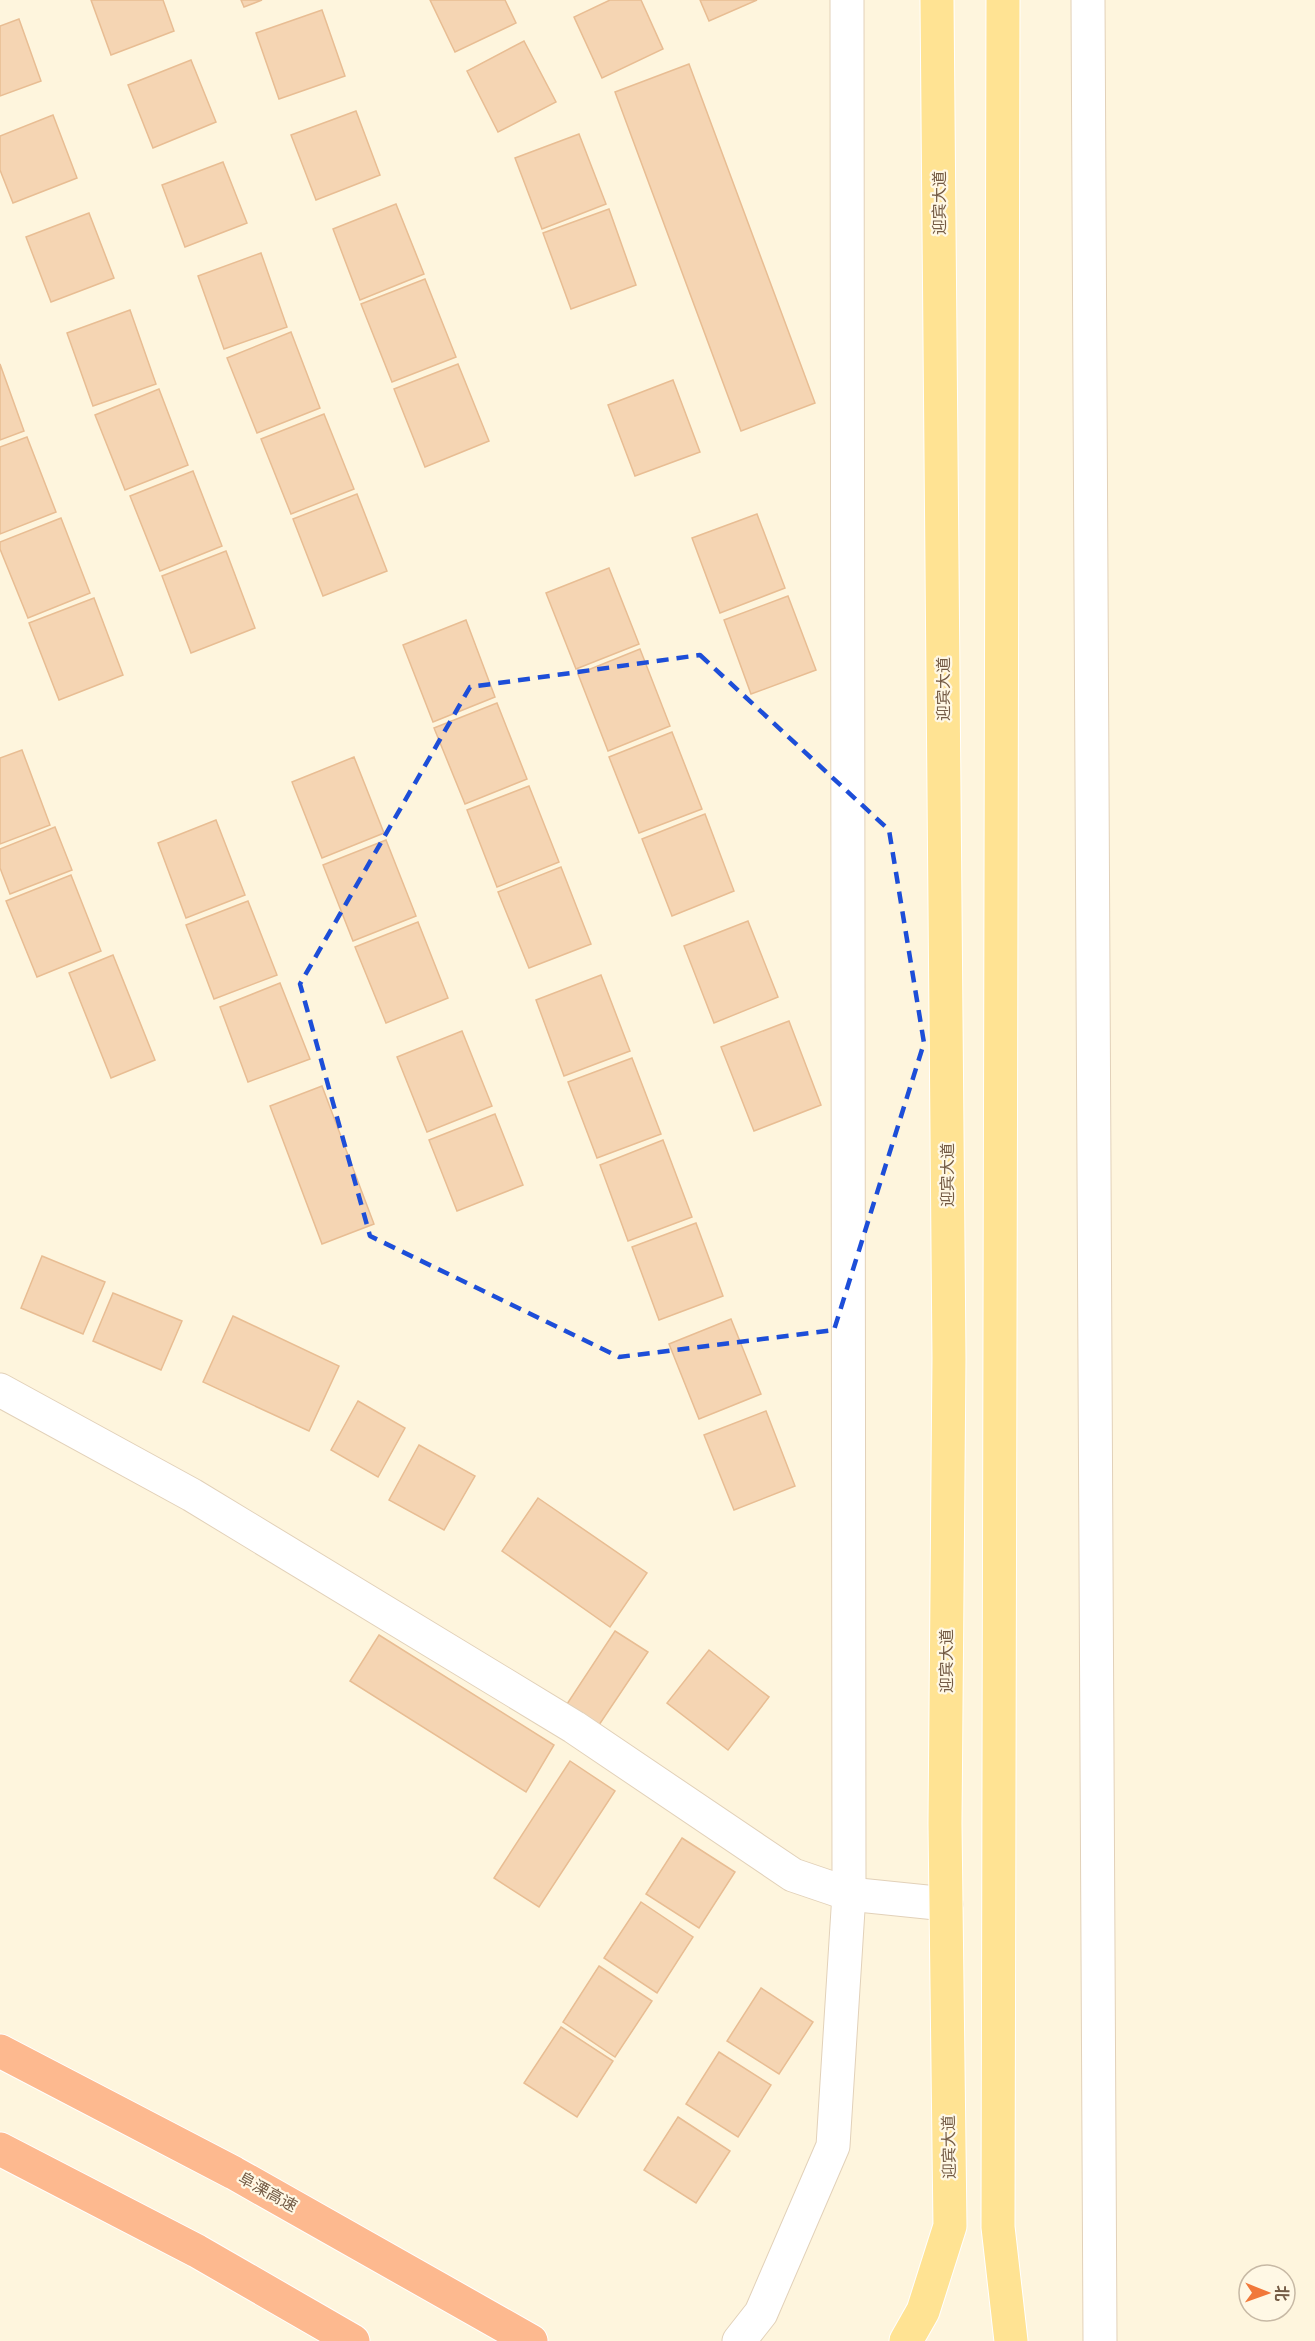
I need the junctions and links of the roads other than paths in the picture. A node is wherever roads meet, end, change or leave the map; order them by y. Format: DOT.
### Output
graph roads {
  1 [pos="847,0"];
  2 [pos="937,0"];
  3 [pos="1003,0"];
  4 [pos="1088,0"];
  5 [pos="0,1390"];
  6 [pos="849,1894"];
  7 [pos="946,1904"];
  8 [pos="0,2051"];
  9 [pos="0,2149"];
  10 [pos="353,2341"];
  11 [pos="531,2341"];
  12 [pos="739,2341"];
  13 [pos="906,2341"];
  14 [pos="1011,2341"];
  15 [pos="1100,2341"];
  1 -- 6 [label="street"];
  2 -- 7 [label="main road, 迎宾大道"];
  3 -- 14 [label="main road"];
  4 -- 15 [label="street"];
  5 -- 6 [label="street"];
  6 -- 7 [label="street"];
  6 -- 12 [label="street"];
  7 -- 13 [label="main road, 迎宾大道"];
  8 -- 11 [label="highway, 阜溧高速"];
  9 -- 10 [label="highway"];
}
